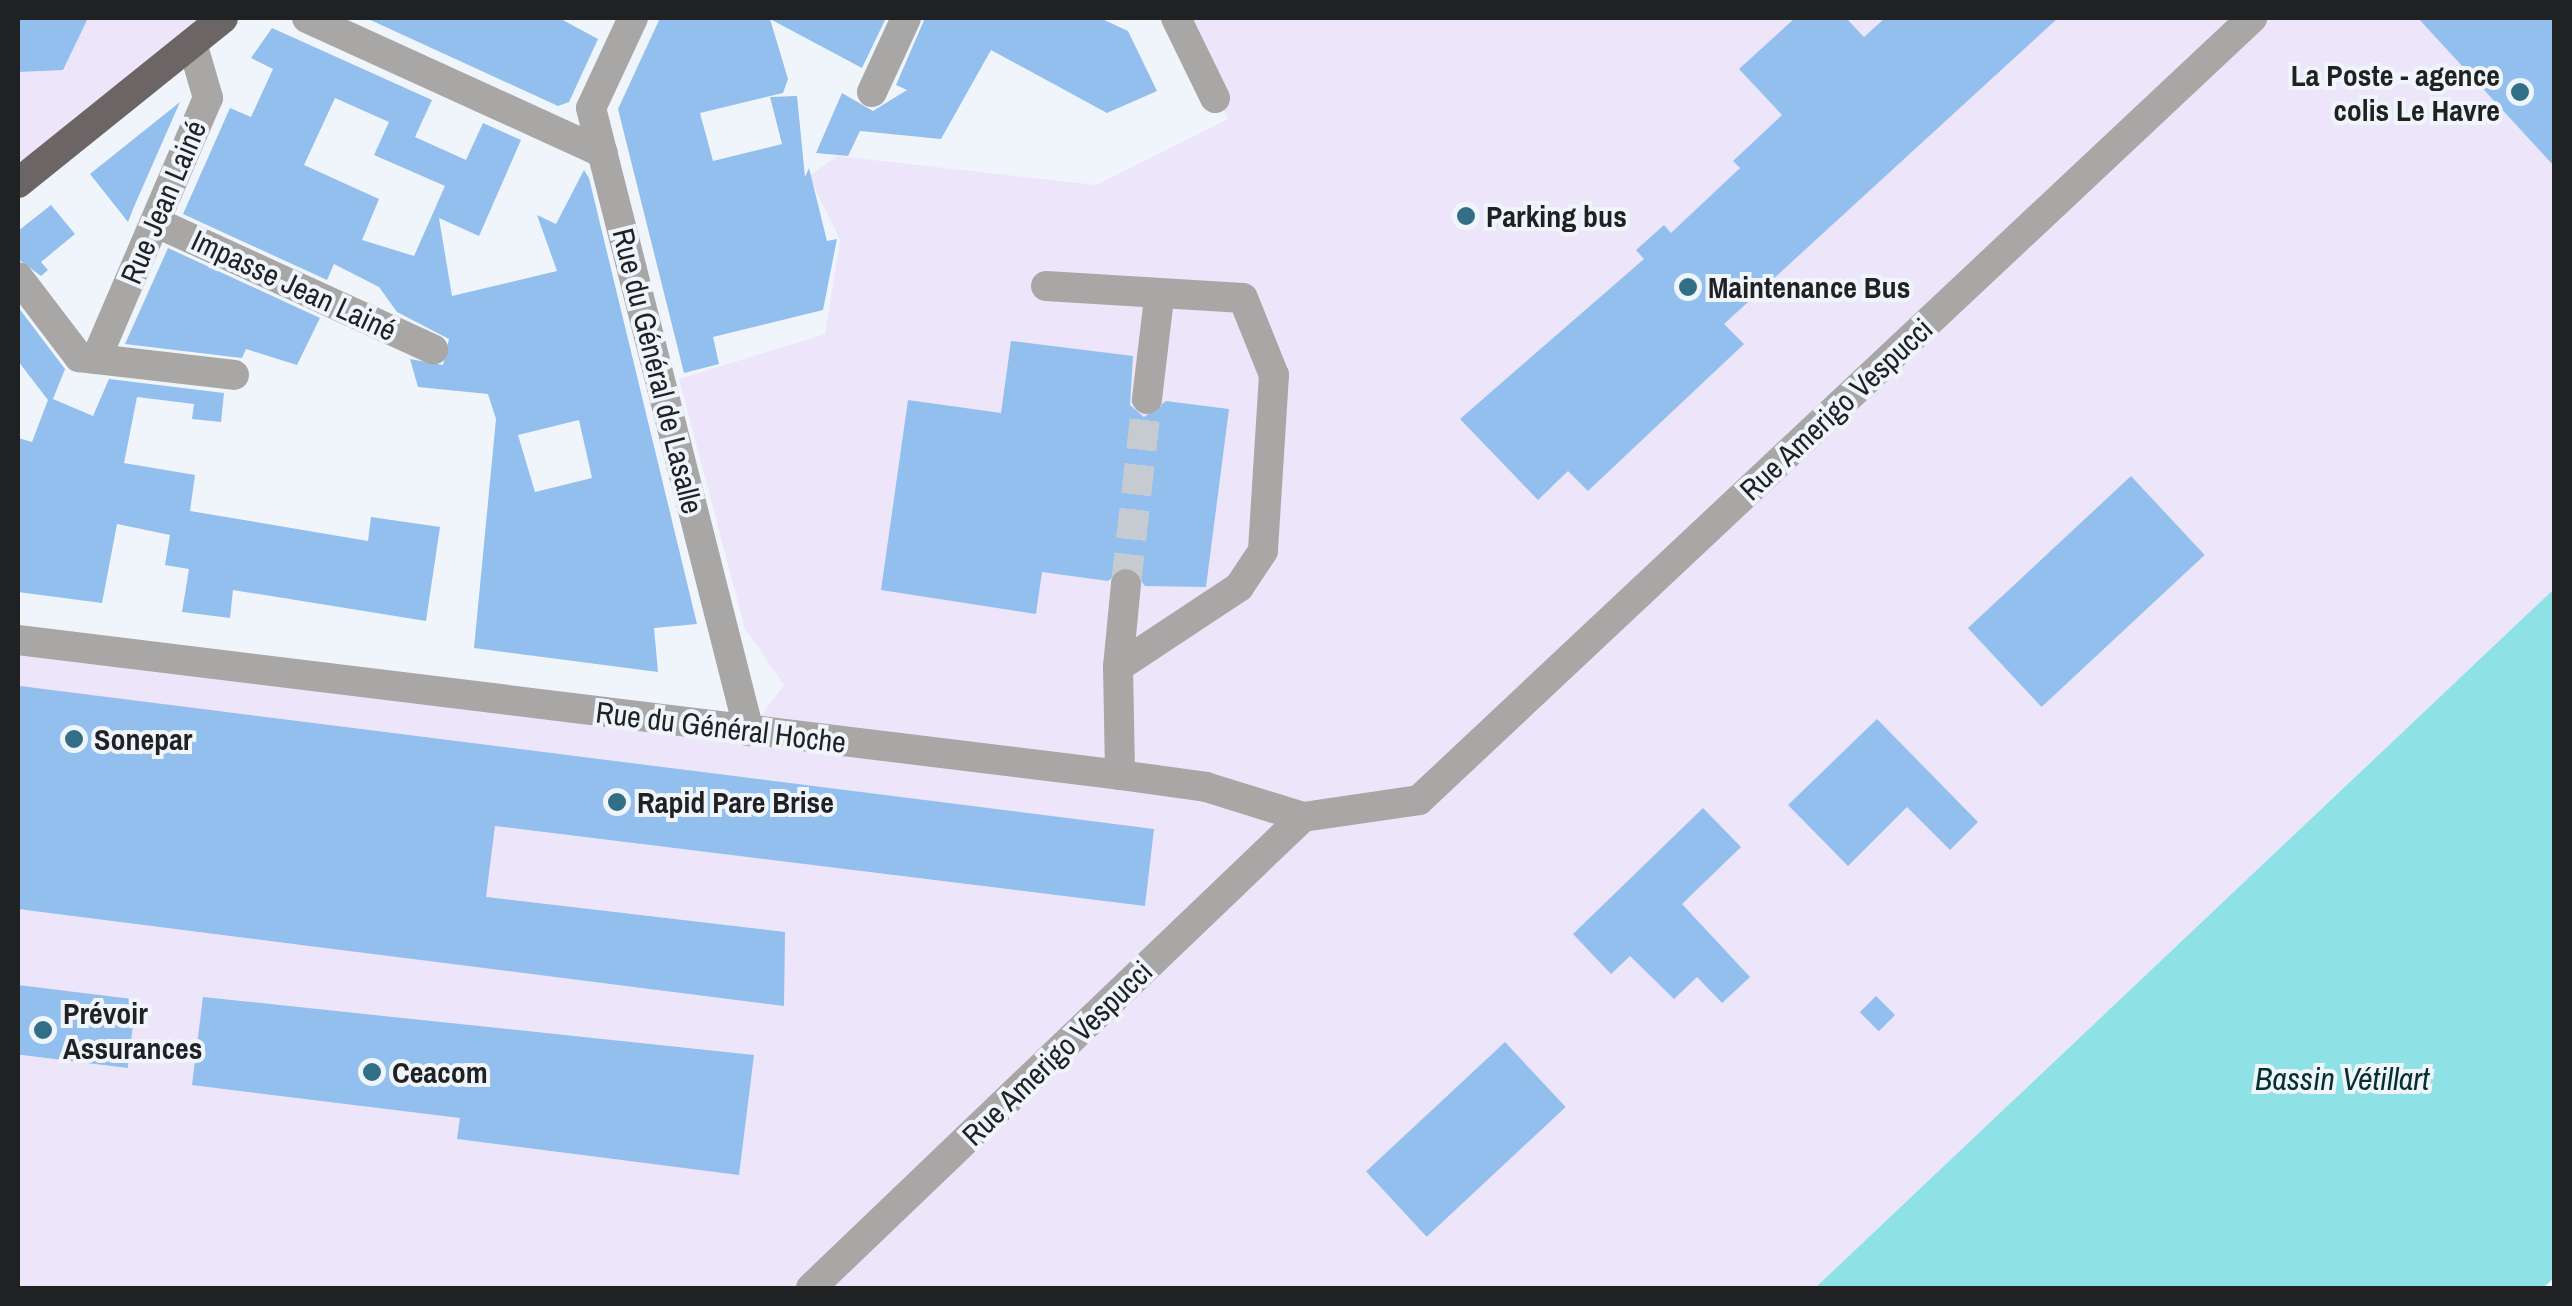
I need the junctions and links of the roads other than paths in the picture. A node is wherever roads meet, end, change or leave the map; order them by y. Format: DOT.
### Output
graph roads {
  1 [pos="223,18"];
  2 [pos="307,18"];
  3 [pos="632,18"];
  4 [pos="906,18"];
  5 [pos="1176,18"];
  6 [pos="2252,18"];
  7 [pos="192,44"];
  8 [pos="872,92"];
  9 [pos="1215,98"];
  10 [pos="603,153"];
  11 [pos="18,183"];
  12 [pos="155,222"];
  13 [pos="18,278"];
  14 [pos="1046,286"];
  15 [pos="1159,298"];
  16 [pos="433,349"];
  17 [pos="96,360"];
  18 [pos="234,375"];
  19 [pos="1147,399"];
  20 [pos="1126,584"];
  21 [pos="18,640"];
  22 [pos="1118,667"];
  23 [pos="750,731"];
  24 [pos="1120,774"];
  25 [pos="1419,800"];
  26 [pos="1302,817"];
  27 [pos="811,1288"];
  1 -- 7 [label="main road"];
  2 -- 10 [label="street"];
  3 -- 10 [label="street, Rue du Général de Lasalle"];
  4 -- 8 [label="street"];
  5 -- 9 [label="street"];
  6 -- 25 [label="street, Rue Amerigo Vespucci"];
  7 -- 11 [label="main road"];
  7 -- 12 [label="street, Rue Jean Lainé"];
  10 -- 23 [label="street, Rue du Général de Lasalle"];
  12 -- 16 [label="street, Impasse Jean Lainé"];
  12 -- 17 [label="street, Rue Jean Lainé"];
  13 -- 17 [label="street"];
  14 -- 15 [label="street"];
  15 -- 19 [label="street"];
  15 -- 22 [label="street"];
  17 -- 18 [label="street"];
  20 -- 22 [label="street"];
  21 -- 23 [label="street, Rue du Général Hoche"];
  22 -- 24 [label="street"];
  23 -- 24 [label="street, Rue du Général Hoche"];
  24 -- 26 [label="street, Rue du Général Hoche"];
  25 -- 26 [label="street, Rue du Général Hoche"];
  26 -- 27 [label="street, Rue Amerigo Vespucci"];
}
